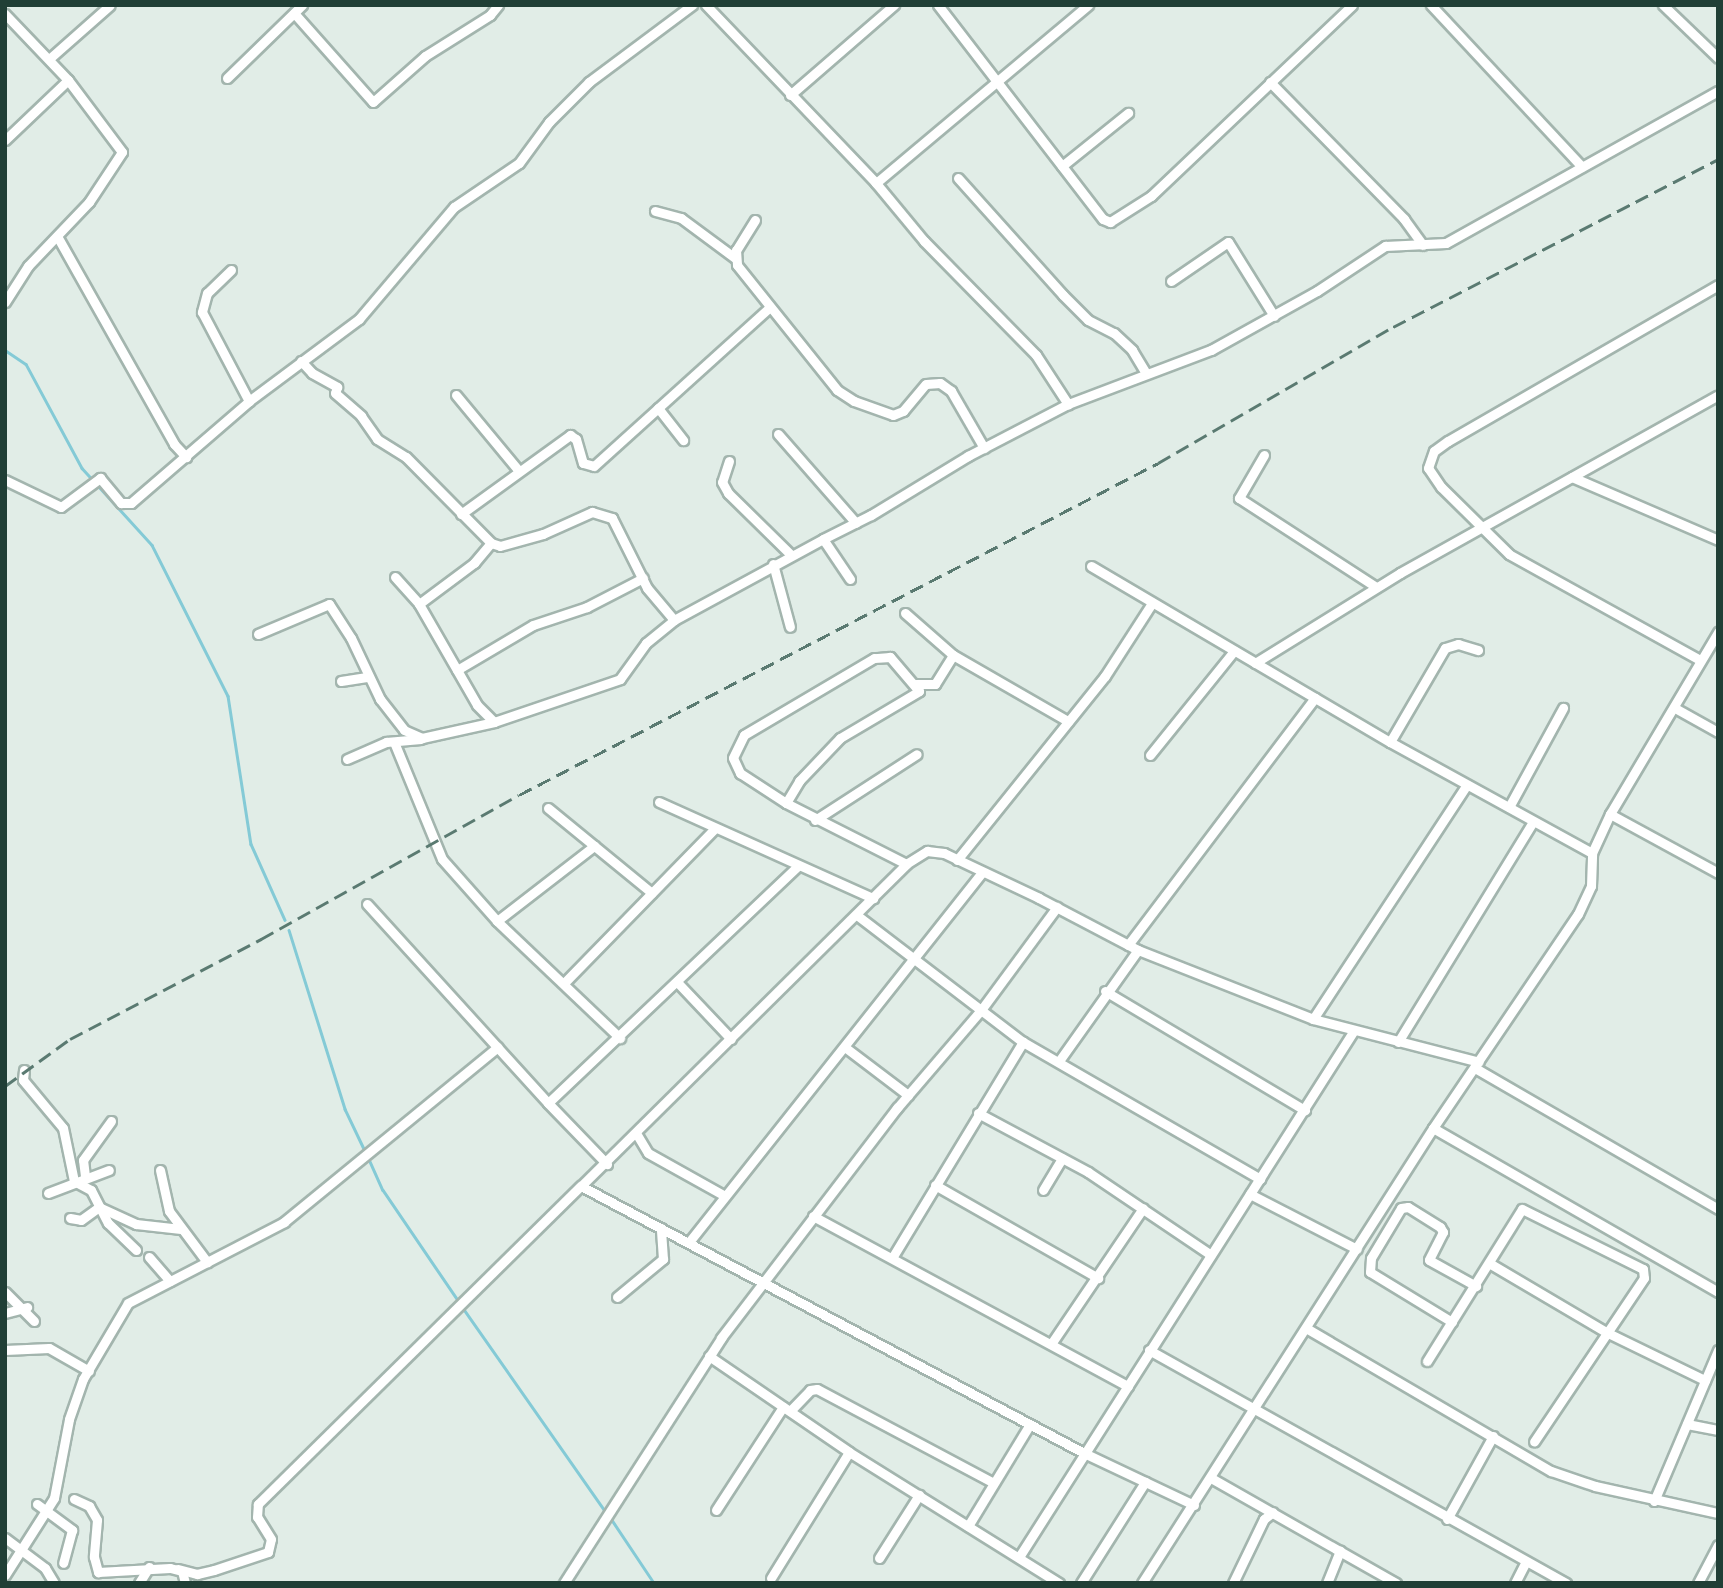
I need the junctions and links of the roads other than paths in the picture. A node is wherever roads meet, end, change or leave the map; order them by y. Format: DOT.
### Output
graph roads {
  1 [pos="110,5"];
  2 [pos="302,5"];
  3 [pos="498,5"];
  4 [pos="692,5"];
  5 [pos="706,5"];
  6 [pos="894,5"];
  7 [pos="938,5"];
  8 [pos="1088,5"];
  9 [pos="1352,5"];
  10 [pos="1431,5"];
  11 [pos="1663,5"];
  12 [pos="294,13"];
  13 [pos="5,14"];
  14 [pos="1718,58"];
  15 [pos="49,59"];
  16 [pos="227,78"];
  17 [pos="68,80"];
  18 [pos="996,82"];
  19 [pos="1270,82"];
  20 [pos="1718,91"];
  21 [pos="790,95"];
  22 [pos="1128,113"];
  23 [pos="5,140"];
  24 [pos="1062,166"];
  25 [pos="1582,167"];
  26 [pos="958,178"];
  27 [pos="876,183"];
  28 [pos="655,211"];
  29 [pos="755,220"];
  30 [pos="57,236"];
  31 [pos="1423,245"];
  32 [pos="734,258"];
  33 [pos="231,270"];
  34 [pos="1171,281"];
  35 [pos="1718,285"];
  36 [pos="5,302"];
  37 [pos="769,308"];
  38 [pos="1274,316"];
  39 [pos="301,361"];
  40 [pos="1146,373"];
  41 [pos="456,395"];
  42 [pos="1718,395"];
  43 [pos="249,401"];
  44 [pos="1068,404"];
  45 [pos="657,408"];
  46 [pos="778,434"];
  47 [pos="683,440"];
  48 [pos="984,448"];
  49 [pos="1264,454"];
  50 [pos="186,457"];
  51 [pos="729,461"];
  52 [pos="517,470"];
  53 [pos="1572,477"];
  54 [pos="5,480"];
  55 [pos="461,514"];
  56 [pos="856,523"];
  57 [pos="1482,528"];
  58 [pos="823,539"];
  59 [pos="1718,540"];
  60 [pos="491,543"];
  61 [pos="790,554"];
  62 [pos="773,564"];
  63 [pos="1091,566"];
  64 [pos="395,577"];
  65 [pos="643,578"];
  66 [pos="850,579"];
  67 [pos="1376,587"];
  68 [pos="1152,603"];
  69 [pos="419,604"];
  70 [pos="905,613"];
  71 [pos="674,620"];
  72 [pos="790,627"];
  73 [pos="1718,632"];
  74 [pos="258,634"];
  75 [pos="1478,650"];
  76 [pos="1234,651"];
  77 [pos="953,655"];
  78 [pos="1700,660"];
  79 [pos="1255,663"];
  80 [pos="457,670"];
  81 [pos="367,677"];
  82 [pos="341,681"];
  83 [pos="916,684"];
  84 [pos="1315,698"];
  85 [pos="1563,708"];
  86 [pos="1675,708"];
  87 [pos="1068,721"];
  88 [pos="494,722"];
  89 [pos="1718,732"];
  90 [pos="422,738"];
  91 [pos="394,742"];
  92 [pos="1390,743"];
  93 [pos="917,754"];
  94 [pos="1150,755"];
  95 [pos="347,759"];
  96 [pos="1466,786"];
  97 [pos="659,802"];
  98 [pos="786,803"];
  99 [pos="1509,807"];
  100 [pos="548,808"];
  101 [pos="1610,814"];
  102 [pos="815,820"];
  103 [pos="1533,822"];
  104 [pos="715,828"];
  105 [pos="594,846"];
  106 [pos="1592,853"];
  107 [pos="957,860"];
  108 [pos="906,864"];
  109 [pos="798,866"];
  110 [pos="982,872"];
  111 [pos="1718,873"];
  112 [pos="652,893"];
  113 [pos="873,898"];
  114 [pos="367,904"];
  115 [pos="1057,907"];
  116 [pos="858,916"];
  117 [pos="498,921"];
  118 [pos="1128,945"];
  119 [pos="1138,950"];
  120 [pos="915,962"];
  121 [pos="564,983"];
  122 [pos="678,984"];
  123 [pos="1105,991"];
  124 [pos="981,1010"];
  125 [pos="1313,1019"];
  126 [pos="1353,1032"];
  127 [pos="620,1038"];
  128 [pos="730,1039"];
  129 [pos="1023,1042"];
  130 [pos="1398,1042"];
  131 [pos="498,1047"];
  132 [pos="846,1048"];
  133 [pos="1059,1061"];
  134 [pos="1477,1065"];
  135 [pos="24,1070"];
  136 [pos="908,1096"];
  137 [pos="548,1104"];
  138 [pos="1304,1110"];
  139 [pos="978,1114"];
  140 [pos="111,1121"];
  141 [pos="1433,1128"];
  142 [pos="636,1133"];
  143 [pos="1062,1158"];
  144 [pos="607,1164"];
  145 [pos="109,1170"];
  146 [pos="160,1170"];
  147 [pos="85,1175"];
  148 [pos="1260,1179"];
  149 [pos="74,1181"];
  150 [pos="935,1185"];
  151 [pos="580,1186"];
  152 [pos="1043,1190"];
  153 [pos="48,1193"];
  154 [pos="1250,1194"];
  155 [pos="726,1196"];
  156 [pos="99,1207"];
  157 [pos="1143,1208"];
  158 [pos="1718,1209"];
  159 [pos="813,1216"];
  160 [pos="70,1218"];
  161 [pos="661,1228"];
  162 [pos="181,1229"];
  163 [pos="689,1242"];
  164 [pos="1357,1249"];
  165 [pos="136,1250"];
  166 [pos="1211,1255"];
  167 [pos="149,1257"];
  168 [pos="892,1258"];
  169 [pos="208,1262"];
  170 [pos="1489,1263"];
  171 [pos="1098,1278"];
  172 [pos="170,1281"];
  173 [pos="765,1282"];
  174 [pos="1475,1286"];
  175 [pos="5,1292"];
  176 [pos="1718,1292"];
  177 [pos="617,1297"];
  178 [pos="25,1307"];
  179 [pos="5,1313"];
  180 [pos="34,1321"];
  181 [pos="1452,1322"];
  182 [pos="1306,1328"];
  183 [pos="1608,1333"];
  184 [pos="1051,1344"];
  185 [pos="5,1350"];
  186 [pos="1149,1350"];
  187 [pos="1718,1350"];
  188 [pos="709,1356"];
  189 [pos="1427,1361"];
  190 [pos="89,1370"];
  191 [pos="1705,1380"];
  192 [pos="1128,1385"];
  193 [pos="1256,1407"];
  194 [pos="786,1409"];
  195 [pos="1030,1424"];
  196 [pos="1687,1424"];
  197 [pos="1718,1430"];
  198 [pos="1493,1436"];
  199 [pos="1534,1442"];
  200 [pos="849,1452"];
  201 [pos="1084,1453"];
  202 [pos="1211,1478"];
  203 [pos="1145,1482"];
  204 [pos="993,1483"];
  205 [pos="919,1495"];
  206 [pos="75,1499"];
  207 [pos="1654,1501"];
  208 [pos="37,1504"];
  209 [pos="1194,1505"];
  210 [pos="1261,1506"];
  211 [pos="716,1510"];
  212 [pos="1273,1512"];
  213 [pos="46,1513"];
  214 [pos="1718,1513"];
  215 [pos="1447,1518"];
  216 [pos="1264,1519"];
  217 [pos="968,1526"];
  218 [pos="5,1538"];
  219 [pos="1718,1545"];
  220 [pos="21,1550"];
  221 [pos="1340,1551"];
  222 [pos="1019,1557"];
  223 [pos="879,1558"];
  224 [pos="63,1563"];
  225 [pos="1525,1563"];
  226 [pos="149,1567"];
  227 [pos="178,1569"];
  228 [pos="5,1575"];
  229 [pos="771,1578"];
  230 [pos="54,1583"];
  231 [pos="139,1583"];
  232 [pos="185,1583"];
  233 [pos="564,1583"];
  234 [pos="1059,1583"];
  235 [pos="1081,1583"];
  236 [pos="1142,1583"];
  237 [pos="1233,1583"];
  238 [pos="1326,1583"];
  239 [pos="1396,1583"];
  240 [pos="1515,1583"];
  241 [pos="1566,1583"];
  242 [pos="1698,1583"];
  1 -- 15 [label="street"];
  2 -- 12 [label="street"];
  3 -- 12 [label="street"];
  4 -- 39 [label="street"];
  5 -- 21 [label="street"];
  6 -- 21 [label="street"];
  7 -- 18 [label="street"];
  8 -- 18 [label="street"];
  9 -- 19 [label="street"];
  10 -- 25 [label="street"];
  11 -- 14 [label="street"];
  12 -- 16 [label="street"];
  13 -- 15 [label="street"];
  15 -- 17 [label="street"];
  17 -- 23 [label="street"];
  17 -- 30 [label="street"];
  18 -- 24 [label="street"];
  18 -- 27 [label="street"];
  19 -- 24 [label="street"];
  19 -- 31 [label="street"];
  20 -- 25 [label="street"];
  21 -- 27 [label="street"];
  22 -- 24 [label="street"];
  25 -- 31 [label="street"];
  26 -- 40 [label="street"];
  27 -- 44 [label="street"];
  28 -- 32 [label="street"];
  29 -- 32 [label="street"];
  30 -- 36 [label="street"];
  30 -- 50 [label="street"];
  31 -- 38 [label="street"];
  32 -- 37 [label="street"];
  33 -- 43 [label="street"];
  34 -- 38 [label="street"];
  35 -- 57 [label="street"];
  37 -- 45 [label="street"];
  37 -- 48 [label="street"];
  38 -- 40 [label="street"];
  39 -- 43 [label="street"];
  39 -- 55 [label="street"];
  40 -- 44 [label="street"];
  41 -- 52 [label="street"];
  42 -- 53 [label="street"];
  43 -- 50 [label="street"];
  44 -- 48 [label="street"];
  45 -- 47 [label="street"];
  45 -- 52 [label="street"];
  46 -- 56 [label="street"];
  48 -- 56 [label="street"];
  49 -- 67 [label="street"];
  50 -- 54 [label="street"];
  51 -- 61 [label="street"];
  52 -- 55 [label="street"];
  53 -- 57 [label="street"];
  53 -- 59 [label="street"];
  55 -- 60 [label="street"];
  56 -- 58 [label="street"];
  57 -- 67 [label="street"];
  57 -- 78 [label="street"];
  58 -- 61 [label="street"];
  58 -- 66 [label="street"];
  60 -- 65 [label="street"];
  60 -- 69 [label="street"];
  61 -- 62 [label="street"];
  62 -- 71 [label="street"];
  62 -- 72 [label="street"];
  63 -- 68 [label="street"];
  64 -- 69 [label="street"];
  65 -- 71 [label="street"];
  65 -- 80 [label="street"];
  67 -- 79 [label="street"];
  68 -- 76 [label="street"];
  68 -- 87 [label="street"];
  69 -- 80 [label="street"];
  70 -- 77 [label="street"];
  71 -- 88 [label="street"];
  73 -- 78 [label="street"];
  74 -- 81 [label="street"];
  75 -- 92 [label="street"];
  76 -- 79 [label="street"];
  76 -- 94 [label="street"];
  77 -- 83 [label="street"];
  77 -- 87 [label="street"];
  78 -- 86 [label="street"];
  79 -- 84 [label="street"];
  80 -- 88 [label="street"];
  81 -- 82 [label="street"];
  81 -- 90 [label="street"];
  83 -- 98 [label="street"];
  83 -- 98 [label="street"];
  84 -- 92 [label="street"];
  84 -- 118 [label="street"];
  85 -- 99 [label="street"];
  86 -- 89 [label="street"];
  86 -- 101 [label="street"];
  87 -- 107 [label="street"];
  88 -- 90 [label="street"];
  90 -- 91 [label="street"];
  91 -- 95 [label="street"];
  91 -- 117 [label="street"];
  92 -- 96 [label="street"];
  93 -- 102 [label="street"];
  96 -- 99 [label="street"];
  96 -- 125 [label="street"];
  97 -- 104 [label="street"];
  98 -- 102 [label="street"];
  99 -- 103 [label="street"];
  100 -- 105 [label="street"];
  101 -- 106 [label="street"];
  101 -- 111 [label="street"];
  102 -- 108 [label="street"];
  103 -- 106 [label="street"];
  103 -- 130 [label="street"];
  104 -- 109 [label="street"];
  104 -- 112 [label="street"];
  105 -- 112 [label="street"];
  105 -- 117 [label="street"];
  106 -- 134 [label="street"];
  107 -- 108 [label="street"];
  107 -- 110 [label="street"];
  108 -- 113 [label="street"];
  109 -- 113 [label="street"];
  109 -- 122 [label="street"];
  110 -- 115 [label="street"];
  110 -- 120 [label="street"];
  112 -- 121 [label="street"];
  113 -- 116 [label="street"];
  114 -- 131 [label="street"];
  115 -- 118 [label="street"];
  115 -- 124 [label="street"];
  116 -- 120 [label="street"];
  116 -- 128 [label="street"];
  117 -- 121 [label="street"];
  118 -- 119 [label="street"];
  119 -- 123 [label="street"];
  119 -- 125 [label="street"];
  120 -- 124 [label="street"];
  120 -- 132 [label="street"];
  121 -- 127 [label="street"];
  122 -- 127 [label="street"];
  122 -- 128 [label="street"];
  123 -- 133 [label="street"];
  123 -- 138 [label="street"];
  124 -- 129 [label="street"];
  124 -- 136 [label="street"];
  125 -- 126 [label="street"];
  126 -- 130 [label="street"];
  126 -- 138 [label="street"];
  127 -- 137 [label="street"];
  128 -- 142 [label="street"];
  129 -- 133 [label="street"];
  129 -- 139 [label="street"];
  130 -- 134 [label="street"];
  131 -- 137 [label="street"];
  131 -- 169 [label="street"];
  132 -- 136 [label="street"];
  132 -- 155 [label="street"];
  133 -- 148 [label="street"];
  134 -- 141 [label="street"];
  134 -- 158 [label="street"];
  135 -- 149 [label="street"];
  136 -- 159 [label="street"];
  137 -- 144 [label="street"];
  138 -- 148 [label="street"];
  139 -- 143 [label="street"];
  139 -- 150 [label="street"];
  140 -- 147 [label="street"];
  141 -- 164 [label="street"];
  141 -- 176 [label="street"];
  142 -- 144 [label="street"];
  142 -- 155 [label="street"];
  143 -- 152 [label="street"];
  143 -- 157 [label="street"];
  144 -- 151 [label="street"];
  145 -- 147 [label="street"];
  146 -- 162 [label="street"];
  147 -- 149 [label="street"];
  148 -- 154 [label="street"];
  149 -- 153 [label="street"];
  149 -- 156 [label="street"];
  150 -- 168 [label="street"];
  150 -- 171 [label="street"];
  151 -- 161 [label="street"];
  151 -- 227 [label="street"];
  154 -- 164 [label="street"];
  154 -- 166 [label="street"];
  155 -- 163 [label="street"];
  156 -- 160 [label="street"];
  156 -- 162 [label="street"];
  156 -- 165 [label="street"];
  157 -- 166 [label="street"];
  157 -- 171 [label="street"];
  159 -- 168 [label="street"];
  159 -- 173 [label="street"];
  161 -- 163 [label="street"];
  161 -- 177 [label="street"];
  162 -- 169 [label="street"];
  163 -- 173 [label="street"];
  164 -- 182 [label="street"];
  166 -- 186 [label="street"];
  167 -- 172 [label="street"];
  168 -- 184 [label="street"];
  169 -- 172 [label="street"];
  170 -- 174 [label="street"];
  170 -- 183 [label="street"];
  170 -- 183 [label="street"];
  171 -- 184 [label="street"];
  172 -- 190 [label="street"];
  173 -- 188 [label="street"];
  173 -- 195 [label="street"];
  174 -- 181 [label="street"];
  174 -- 181 [label="street"];
  175 -- 178 [label="street"];
  178 -- 179 [label="street"];
  178 -- 180 [label="street"];
  181 -- 189 [label="street"];
  182 -- 193 [label="street"];
  182 -- 198 [label="street"];
  183 -- 191 [label="street"];
  183 -- 199 [label="street"];
  184 -- 192 [label="street"];
  185 -- 190 [label="street"];
  186 -- 192 [label="street"];
  186 -- 193 [label="street"];
  187 -- 191 [label="street"];
  188 -- 194 [label="street"];
  188 -- 233 [label="street"];
  190 -- 213 [label="street"];
  191 -- 196 [label="street"];
  192 -- 201 [label="street"];
  193 -- 202 [label="street"];
  193 -- 215 [label="street"];
  194 -- 200 [label="street"];
  194 -- 204 [label="street"];
  194 -- 211 [label="street"];
  195 -- 201 [label="street"];
  195 -- 204 [label="street"];
  196 -- 197 [label="street"];
  196 -- 207 [label="street"];
  198 -- 207 [label="street"];
  198 -- 215 [label="street"];
  200 -- 205 [label="street"];
  200 -- 229 [label="street"];
  201 -- 203 [label="street"];
  201 -- 222 [label="street"];
  202 -- 209 [label="street"];
  202 -- 210 [label="street"];
  203 -- 209 [label="street"];
  203 -- 235 [label="street"];
  204 -- 217 [label="street"];
  205 -- 217 [label="street"];
  205 -- 223 [label="street"];
  206 -- 226 [label="street"];
  207 -- 214 [label="street"];
  208 -- 213 [label="street"];
  209 -- 236 [label="street"];
  210 -- 212 [label="street"];
  210 -- 216 [label="street"];
  212 -- 216 [label="street"];
  212 -- 221 [label="street"];
  213 -- 220 [label="street"];
  213 -- 224 [label="street"];
  215 -- 225 [label="street"];
  216 -- 237 [label="street"];
  217 -- 222 [label="street"];
  218 -- 220 [label="street"];
  219 -- 242 [label="street"];
  220 -- 228 [label="street"];
  220 -- 230 [label="street"];
  221 -- 238 [label="street"];
  221 -- 239 [label="street"];
  222 -- 234 [label="street"];
  225 -- 240 [label="street"];
  225 -- 241 [label="street"];
  226 -- 227 [label="street"];
  226 -- 231 [label="street"];
  227 -- 232 [label="street"];
}
